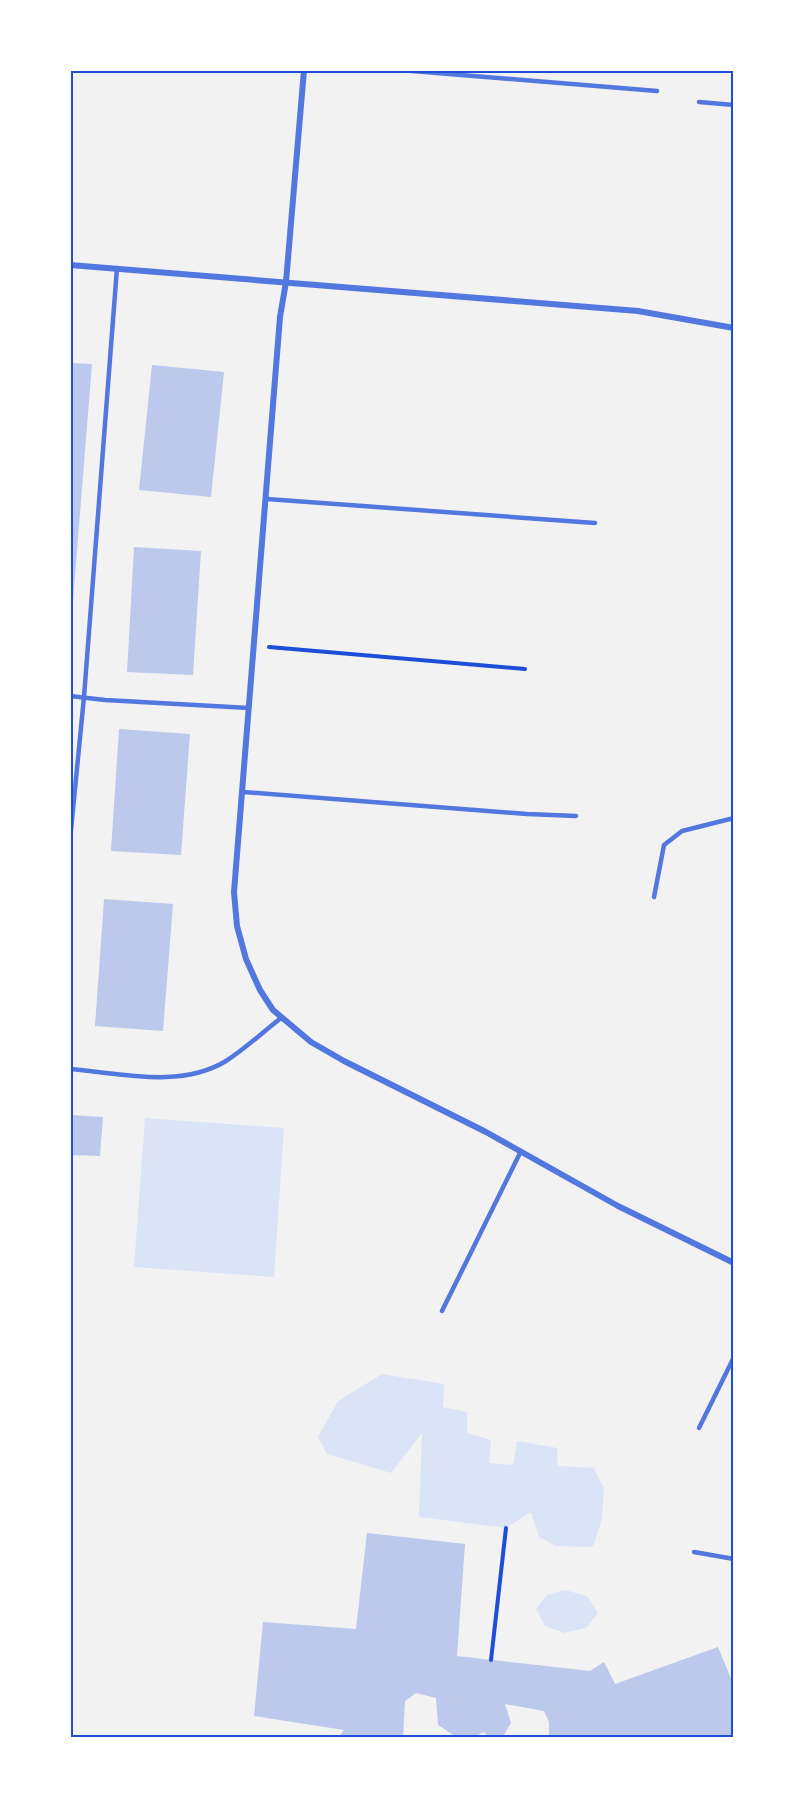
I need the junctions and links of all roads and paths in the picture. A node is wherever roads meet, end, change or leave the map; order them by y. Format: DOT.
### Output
graph roads {
  1 [pos="304,70"];
  2 [pos="400,70"];
  3 [pos="657,91"];
  4 [pos="699,102"];
  5 [pos="734,105"];
  6 [pos="70,265"];
  7 [pos="117,268"];
  8 [pos="286,282"];
  9 [pos="734,328"];
  10 [pos="267,499"];
  11 [pos="595,523"];
  12 [pos="254,646"];
  13 [pos="525,669"];
  14 [pos="70,696"];
  15 [pos="84,697"];
  16 [pos="249,708"];
  17 [pos="243,792"];
  18 [pos="576,816"];
  19 [pos="734,818"];
  20 [pos="70,840"];
  21 [pos="654,897"];
  22 [pos="281,1018"];
  23 [pos="70,1069"];
  24 [pos="521,1151"];
  25 [pos="734,1263"];
  26 [pos="442,1311"];
  27 [pos="734,1357"];
  28 [pos="699,1428"];
  29 [pos="506,1528"];
  30 [pos="694,1552"];
  31 [pos="734,1559"];
  32 [pos="490,1659"];
  1 -- 8 [label="street"];
  2 -- 3 [label="lane"];
  4 -- 5 [label="lane"];
  6 -- 7 [label="street"];
  7 -- 8 [label="street"];
  7 -- 15 [label="lane"];
  8 -- 9 [label="street"];
  8 -- 10 [label="street"];
  10 -- 11 [label="lane"];
  10 -- 12 [label="street"];
  12 -- 13 [label="path"];
  12 -- 16 [label="street"];
  14 -- 15 [label="lane"];
  15 -- 16 [label="lane"];
  15 -- 20 [label="lane"];
  16 -- 17 [label="street"];
  17 -- 18 [label="lane"];
  17 -- 22 [label="street"];
  19 -- 21 [label="lane"];
  22 -- 23 [label="lane"];
  22 -- 24 [label="street"];
  24 -- 25 [label="street"];
  24 -- 26 [label="lane"];
  27 -- 28 [label="lane"];
  29 -- 32 [label="path"];
  30 -- 31 [label="lane"];
}
